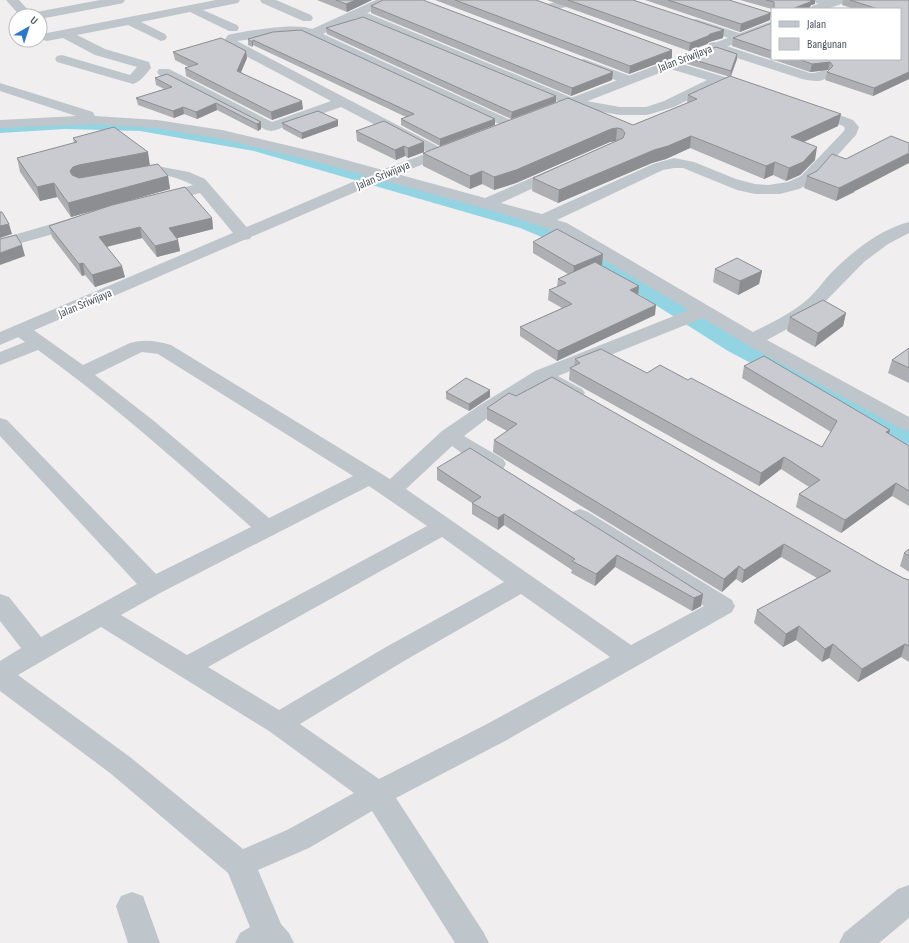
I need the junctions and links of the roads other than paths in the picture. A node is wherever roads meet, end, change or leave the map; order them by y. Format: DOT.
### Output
graph roads {
  1 [pos="12,0"];
  2 [pos="119,0"];
  3 [pos="234,0"];
  4 [pos="266,0"];
  5 [pos="386,0"];
  6 [pos="575,0"];
  7 [pos="831,1"];
  8 [pos="539,2"];
  9 [pos="88,3"];
  10 [pos="552,7"];
  11 [pos="20,8"];
  12 [pos="818,8"];
  13 [pos="192,9"];
  14 [pos="48,13"];
  15 [pos="567,13"];
  16 [pos="359,14"];
  17 [pos="307,18"];
  18 [pos="770,18"];
  19 [pos="687,20"];
  20 [pos="130,21"];
  21 [pos="233,28"];
  22 [pos="66,34"];
  23 [pos="312,34"];
  24 [pos="161,37"];
  25 [pos="738,37"];
  26 [pos="48,38"];
  27 [pos="714,46"];
  28 [pos="670,58"];
  29 [pos="62,59"];
  30 [pos="576,60"];
  31 [pos="164,72"];
  32 [pos="823,74"];
  33 [pos="628,80"];
  34 [pos="718,80"];
  35 [pos="0,87"];
  36 [pos="22,93"];
  37 [pos="763,93"];
  38 [pos="0,94"];
  39 [pos="341,102"];
  40 [pos="572,102"];
  41 [pos="798,105"];
  42 [pos="538,115"];
  43 [pos="524,120"];
  44 [pos="106,121"];
  45 [pos="0,124"];
  46 [pos="510,125"];
  47 [pos="271,126"];
  48 [pos="496,131"];
  49 [pos="468,142"];
  50 [pos="440,152"];
  51 [pos="324,159"];
  52 [pos="573,165"];
  53 [pos="379,176"];
  54 [pos="120,178"];
  55 [pos="204,187"];
  56 [pos="145,203"];
  57 [pos="487,203"];
  58 [pos="93,217"];
  59 [pos="543,220"];
  60 [pos="904,233"];
  61 [pos="244,236"];
  62 [pos="0,244"];
  63 [pos="699,314"];
  64 [pos="20,330"];
  65 [pos="0,339"];
  66 [pos="753,340"];
  67 [pos="39,343"];
  68 [pos="0,358"];
  69 [pos="81,374"];
  70 [pos="542,375"];
  71 [pos="591,402"];
  72 [pos="0,424"];
  73 [pos="909,425"];
  74 [pos="450,436"];
  75 [pos="510,474"];
  76 [pos="370,476"];
  77 [pos="392,490"];
  78 [pos="563,507"];
  79 [pos="443,526"];
  80 [pos="267,528"];
  81 [pos="522,583"];
  82 [pos="153,586"];
  83 [pos="0,602"];
  84 [pos="101,615"];
  85 [pos="37,650"];
  86 [pos="629,657"];
  87 [pos="187,667"];
  88 [pos="279,723"];
  89 [pos="377,794"];
  90 [pos="240,864"];
  91 [pos="909,899"];
  92 [pos="132,906"];
  93 [pos="266,940"];
  94 [pos="144,943"];
  95 [pos="473,943"];
  96 [pos="855,943"];
  1 -- 11 [label="street"];
  2 -- 9 [label="street"];
  3 -- 13 [label="street"];
  4 -- 17 [label="street"];
  5 -- 16 [label="street"];
  6 -- 10 [label="street"];
  7 -- 12 [label="street"];
  8 -- 10 [label="street"];
  9 -- 14 [label="street"];
  10 -- 15 [label="street"];
  13 -- 20 [label="street"];
  13 -- 21 [label="street"];
  16 -- 23 [label="street"];
  16 -- 40 [label="street"];
  18 -- 25 [label="street, Jalan Sriwijaya"];
  19 -- 25 [label="street"];
  20 -- 22 [label="street"];
  20 -- 24 [label="street"];
  22 -- 26 [label="street"];
  22 -- 29 [label="street"];
  23 -- 39 [label="street"];
  23 -- 46 [label="street"];
  25 -- 27 [label="street, Jalan Sriwijaya"];
  27 -- 28 [label="street, Jalan Sriwijaya"];
  27 -- 32 [label="street"];
  28 -- 33 [label="street, Jalan Sriwijaya"];
  28 -- 34 [label="street"];
  30 -- 33 [label="street"];
  31 -- 47 [label="street"];
  33 -- 40 [label="street, Jalan Sriwijaya"];
  34 -- 37 [label="street"];
  34 -- 40 [label="street"];
  35 -- 36 [label="street"];
  36 -- 38 [label="street"];
  36 -- 44 [label="street"];
  39 -- 47 [label="street"];
  39 -- 50 [label="street"];
  40 -- 42 [label="street, Jalan Sriwijaya"];
  41 -- 59 [label="street"];
  43 -- 46 [label="street"];
  44 -- 45 [label="street"];
  44 -- 51 [label="street"];
  46 -- 48 [label="street"];
  47 -- 51 [label="street"];
  49 -- 50 [label="street, Jalan Sriwijaya"];
  50 -- 53 [label="street, Jalan Sriwijaya"];
  51 -- 53 [label="street"];
  52 -- 57 [label="street"];
  53 -- 57 [label="street"];
  53 -- 61 [label="street, Jalan Sriwijaya"];
  54 -- 55 [label="street"];
  55 -- 56 [label="street"];
  55 -- 61 [label="street"];
  57 -- 59 [label="street"];
  58 -- 62 [label="street"];
  59 -- 63 [label="street"];
  60 -- 66 [label="street"];
  61 -- 64 [label="street, Jalan Sriwijaya"];
  63 -- 66 [label="street"];
  63 -- 70 [label="street"];
  64 -- 65 [label="street, Jalan Sriwijaya"];
  64 -- 67 [label="street"];
  66 -- 73 [label="street"];
  67 -- 68 [label="street"];
  67 -- 69 [label="street"];
  69 -- 76 [label="street"];
  69 -- 80 [label="street"];
  70 -- 71 [label="street"];
  70 -- 74 [label="street"];
  72 -- 82 [label="street"];
  74 -- 75 [label="street"];
  74 -- 77 [label="street"];
  76 -- 77 [label="street"];
  76 -- 80 [label="street"];
  77 -- 79 [label="street"];
  78 -- 86 [label="street"];
  79 -- 81 [label="street"];
  79 -- 87 [label="street"];
  80 -- 82 [label="street"];
  81 -- 86 [label="street"];
  81 -- 88 [label="street"];
  82 -- 84 [label="street"];
  83 -- 85 [label="street"];
  84 -- 85 [label="street"];
  84 -- 87 [label="street"];
  85 -- 90 [label="street"];
  86 -- 89 [label="street"];
  87 -- 88 [label="street"];
  88 -- 89 [label="street"];
  89 -- 90 [label="street"];
  89 -- 95 [label="street"];
  90 -- 93 [label="street"];
  91 -- 96 [label="street"];
  92 -- 94 [label="street"];
}
